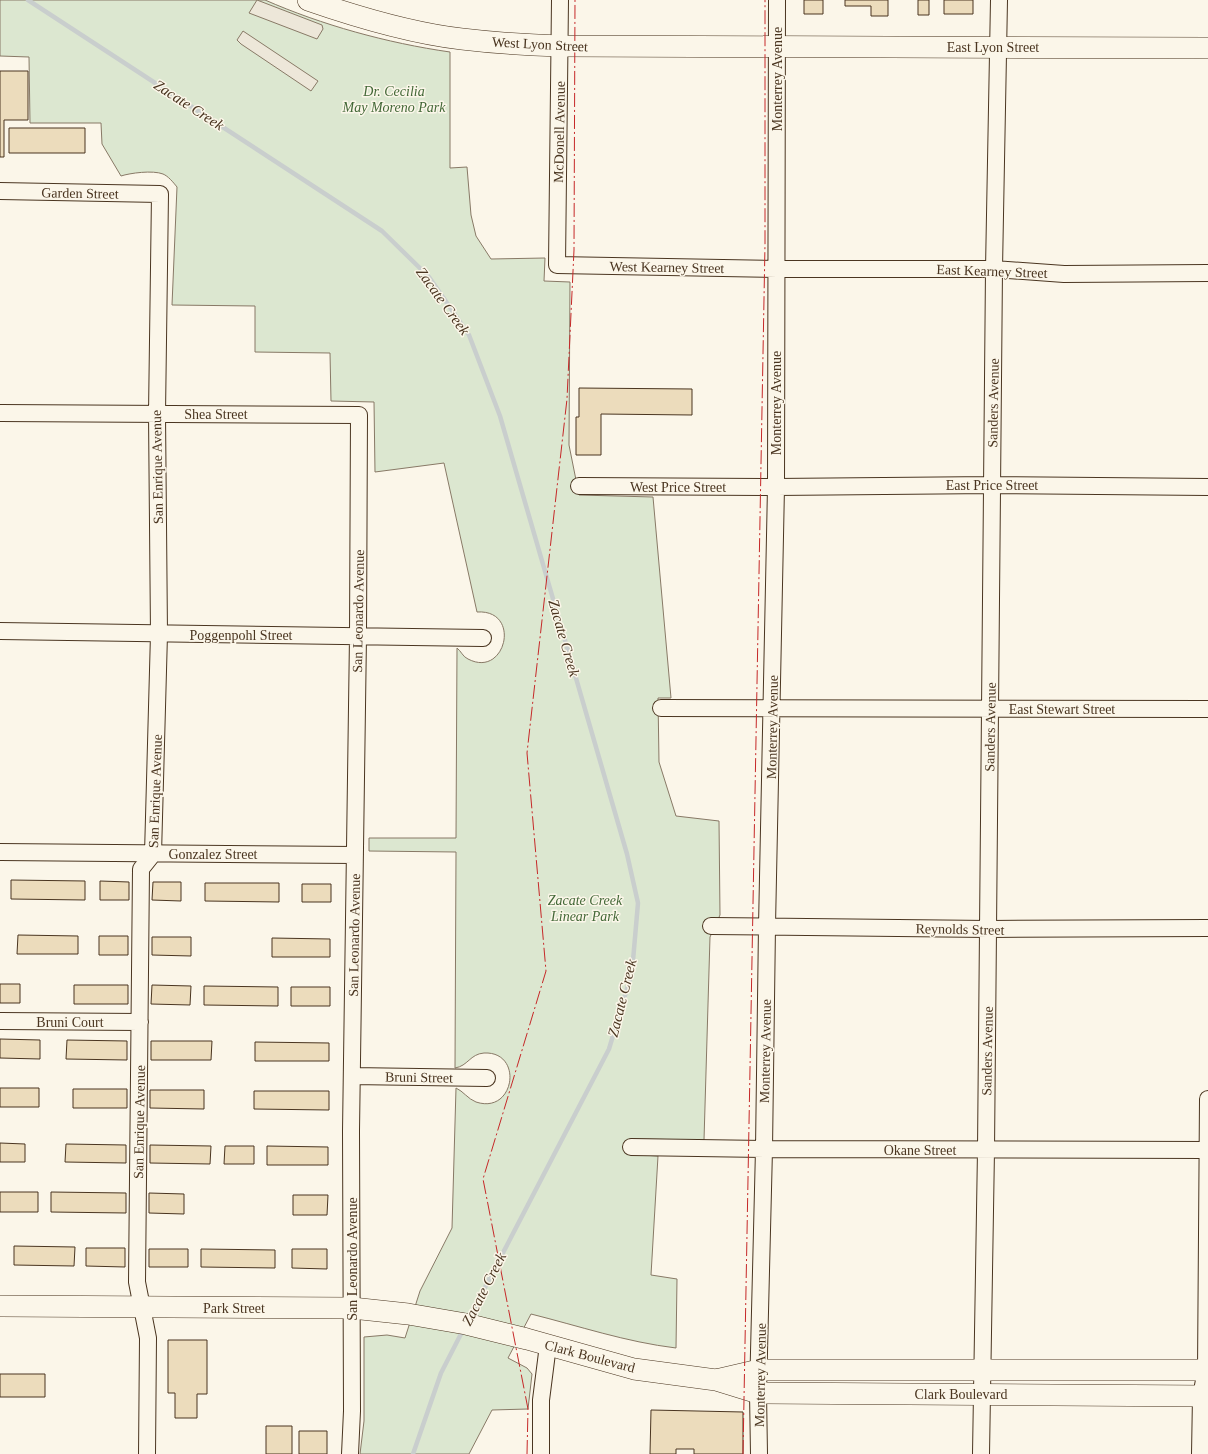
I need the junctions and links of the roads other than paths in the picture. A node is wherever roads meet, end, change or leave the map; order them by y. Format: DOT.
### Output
graph roads {
  1 [pos="308,0"];
  2 [pos="560,0"];
  3 [pos="777,0"];
  4 [pos="999,0"];
  5 [pos="340,6"];
  6 [pos="560,46"];
  7 [pos="777,47"];
  8 [pos="998,47"];
  9 [pos="1208,48"];
  10 [pos="0,191"];
  11 [pos="160,194"];
  12 [pos="557,265"];
  13 [pos="777,269"];
  14 [pos="994,269"];
  15 [pos="1208,273"];
  16 [pos="0,413"];
  17 [pos="157,414"];
  18 [pos="359,415"];
  19 [pos="992,485"];
  20 [pos="579,486"];
  21 [pos="1208,487"];
  22 [pos="776,488"];
  23 [pos="0,631"];
  24 [pos="159,634"];
  25 [pos="358,636"];
  26 [pos="483,638"];
  27 [pos="661,708"];
  28 [pos="772,709"];
  29 [pos="990,709"];
  30 [pos="1208,709"];
  31 [pos="0,852"];
  32 [pos="154,854"];
  33 [pos="355,855"];
  34 [pos="712,926"];
  35 [pos="766,926"];
  36 [pos="1208,928"];
  37 [pos="988,929"];
  38 [pos="0,1021"];
  39 [pos="140,1022"];
  40 [pos="352,1076"];
  41 [pos="487,1078"];
  42 [pos="1208,1099"];
  43 [pos="631,1147"];
  44 [pos="764,1149"];
  45 [pos="986,1150"];
  46 [pos="1208,1150"];
  47 [pos="0,1306"];
  48 [pos="142,1308"];
  49 [pos="352,1308"];
  50 [pos="466,1324"];
  51 [pos="548,1345"];
  52 [pos="759,1370"];
  53 [pos="982,1370"];
  54 [pos="1207,1370"];
  55 [pos="716,1380"];
  56 [pos="758,1393"];
  57 [pos="982,1394"];
  58 [pos="1204,1396"];
  59 [pos="147,1454"];
  60 [pos="350,1454"];
  61 [pos="541,1454"];
  62 [pos="759,1454"];
  63 [pos="981,1454"];
  64 [pos="1200,1454"];
  1 -- 5 [label="main road, West Lyon Street"];
  2 -- 6 [label="street, McDonell Avenue"];
  3 -- 7 [label="street, Monterrey Avenue"];
  4 -- 8 [label="street, Sanders Avenue"];
  5 -- 6 [label="main road, West Lyon Street"];
  6 -- 7 [label="main road, West Lyon Street"];
  6 -- 12 [label="street, McDonell Avenue"];
  7 -- 8 [label="main road, East Lyon Street"];
  7 -- 13 [label="street, Monterrey Avenue"];
  8 -- 9 [label="main road, East Lyon Street"];
  8 -- 14 [label="street, Sanders Avenue"];
  10 -- 11 [label="street, Garden Street"];
  11 -- 17 [label="street, San Enrique Avenue"];
  12 -- 13 [label="street, West Kearney Street"];
  13 -- 14 [label="street, East Kearney Street"];
  13 -- 22 [label="street, Monterrey Avenue"];
  14 -- 15 [label="street, East Kearney Street"];
  14 -- 19 [label="street, Sanders Avenue"];
  16 -- 17 [label="street, Shea Street"];
  17 -- 18 [label="street, Shea Street"];
  17 -- 24 [label="street, San Enrique Avenue"];
  18 -- 25 [label="street, San Leonardo Avenue"];
  19 -- 21 [label="street, East Price Street"];
  19 -- 22 [label="street, East Price Street"];
  19 -- 29 [label="street, Sanders Avenue"];
  20 -- 22 [label="street, West Price Street"];
  22 -- 28 [label="street, Monterrey Avenue"];
  23 -- 24 [label="street, Poggenpohl Street"];
  24 -- 25 [label="street, Poggenpohl Street"];
  24 -- 32 [label="street, San Enrique Avenue"];
  25 -- 26 [label="street, Poggenpohl Street"];
  25 -- 33 [label="street, San Leonardo Avenue"];
  27 -- 28 [label="street, East Stewart Street"];
  28 -- 29 [label="street, East Stewart Street"];
  28 -- 35 [label="street, Monterrey Avenue"];
  29 -- 30 [label="street, East Stewart Street"];
  29 -- 37 [label="street, Sanders Avenue"];
  31 -- 32 [label="street, Gonzalez Street"];
  32 -- 33 [label="street, Gonzalez Street"];
  32 -- 39 [label="street, San Enrique Avenue"];
  33 -- 40 [label="street, San Leonardo Avenue"];
  34 -- 35 [label="street, Reynolds Street"];
  35 -- 37 [label="street, Reynolds Street"];
  35 -- 44 [label="street, Monterrey Avenue"];
  36 -- 37 [label="street, Reynolds Street"];
  37 -- 45 [label="street, Sanders Avenue"];
  38 -- 39 [label="street, Bruni Court"];
  39 -- 48 [label="street, San Enrique Avenue"];
  40 -- 41 [label="street, Bruni Street"];
  40 -- 49 [label="street, San Leonardo Avenue"];
  42 -- 46 [label="street"];
  43 -- 44 [label="street, Okane Street"];
  44 -- 45 [label="street, Okane Street"];
  44 -- 52 [label="street, Monterrey Avenue"];
  45 -- 46 [label="street, Okane Street"];
  45 -- 53 [label="street, Sanders Avenue"];
  46 -- 54 [label="street"];
  47 -- 48 [label="main road, Park Street"];
  48 -- 49 [label="main road, Park Street"];
  48 -- 59 [label="street, San Enrique Avenue"];
  49 -- 50 [label="main road, Park Street"];
  49 -- 60 [label="street, San Leonardo Avenue"];
  50 -- 51 [label="main road, Clark Boulevard"];
  51 -- 55 [label="main road, Clark Boulevard"];
  51 -- 61 [label="street"];
  52 -- 53 [label="main road, Clark Boulevard"];
  52 -- 55 [label="main road, Clark Boulevard"];
  52 -- 56 [label="street, Monterrey Avenue"];
  53 -- 54 [label="main road, Clark Boulevard"];
  53 -- 57 [label="street, Sanders Avenue"];
  54 -- 58 [label="street"];
  55 -- 56 [label="main road, Clark Boulevard"];
  56 -- 57 [label="main road, Clark Boulevard"];
  56 -- 62 [label="street, Monterrey Avenue"];
  57 -- 58 [label="main road, Clark Boulevard"];
  57 -- 63 [label="street, Sanders Avenue"];
  58 -- 64 [label="street"];
}
